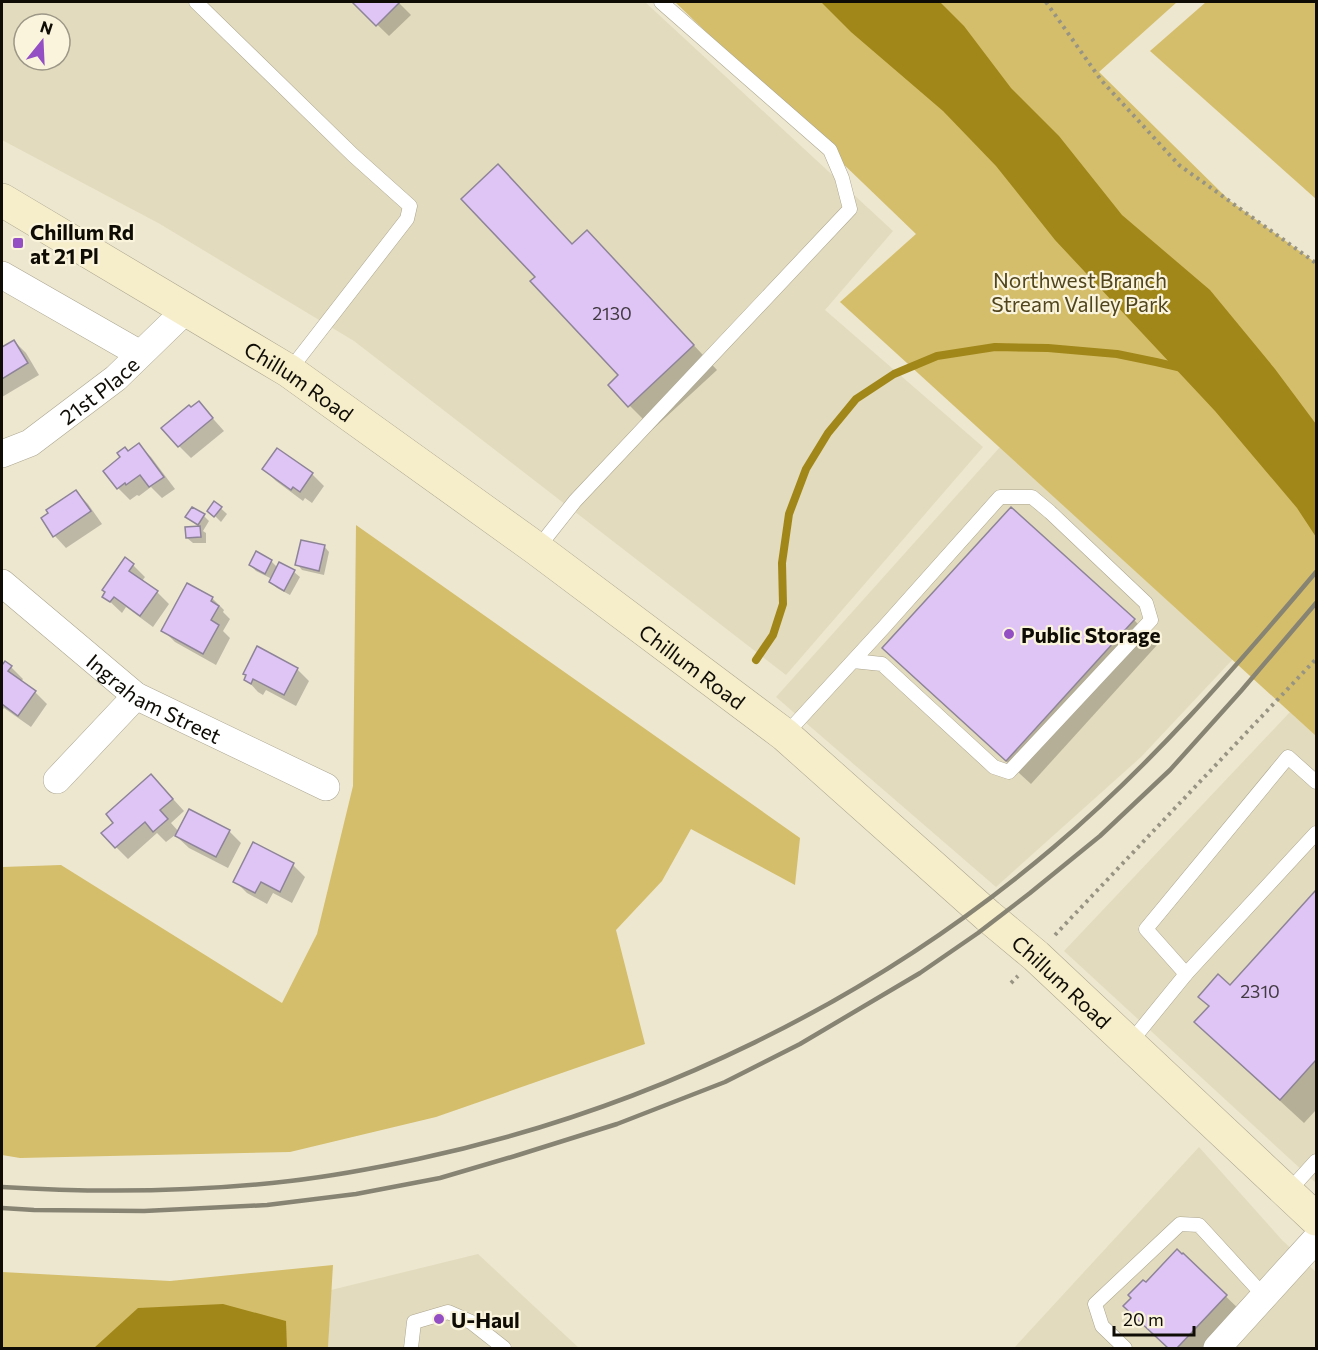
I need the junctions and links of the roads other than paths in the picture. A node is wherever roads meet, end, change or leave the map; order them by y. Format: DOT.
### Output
graph roads {
  1 [pos="196,2"];
  2 [pos="661,2"];
  3 [pos="2,200"];
  4 [pos="2,275"];
  5 [pos="186,310"];
  6 [pos="140,354"];
  7 [pos="289,371"];
  8 [pos="2,453"];
  9 [pos="537,549"];
  10 [pos="2,583"];
  11 [pos="853,661"];
  12 [pos="136,696"];
  13 [pos="785,735"];
  14 [pos="57,780"];
  15 [pos="1317,782"];
  16 [pos="326,787"];
  17 [pos="1317,833"];
  18 [pos="1186,974"];
  19 [pos="1129,1044"];
  20 [pos="1317,1161"];
  21 [pos="1288,1192"];
  22 [pos="1317,1219"];
  23 [pos="1317,1239"];
  24 [pos="1264,1296"];
  25 [pos="411,1348"];
  26 [pos="504,1348"];
  27 [pos="1125,1348"];
  28 [pos="1217,1348"];
  1 -- 7 [label="lane"];
  2 -- 9 [label="lane"];
  3 -- 5 [label="main road, Chillum Road"];
  4 -- 6 [label="street"];
  5 -- 6 [label="street, 21st Place"];
  5 -- 7 [label="main road, Chillum Road"];
  6 -- 8 [label="street, 21st Place"];
  7 -- 9 [label="main road, Chillum Road"];
  9 -- 13 [label="main road, Chillum Road"];
  10 -- 12 [label="street, Ingraham Street"];
  11 -- 11 [label="lane"];
  11 -- 13 [label="lane"];
  12 -- 14 [label="street"];
  12 -- 16 [label="street, Ingraham Street"];
  13 -- 19 [label="main road, Chillum Road"];
  15 -- 18 [label="lane"];
  17 -- 18 [label="lane"];
  18 -- 19 [label="lane"];
  19 -- 21 [label="main road, Chillum Road"];
  20 -- 21 [label="lane"];
  21 -- 22 [label="main road, Chillum Road"];
  23 -- 24 [label="street"];
  24 -- 27 [label="lane"];
  24 -- 28 [label="street"];
  25 -- 26 [label="lane"];
}
